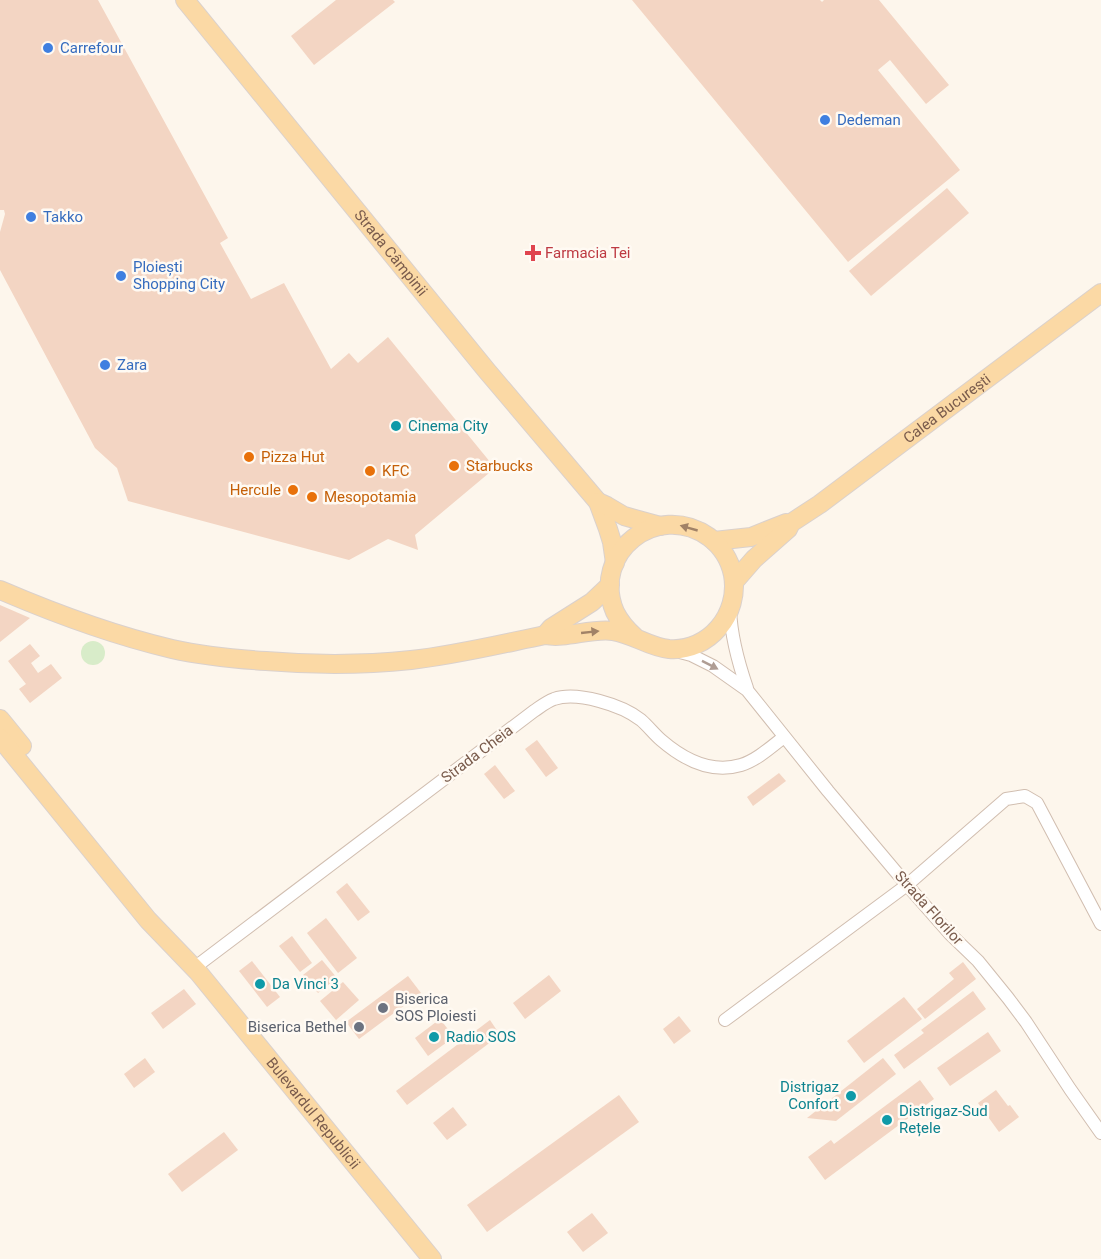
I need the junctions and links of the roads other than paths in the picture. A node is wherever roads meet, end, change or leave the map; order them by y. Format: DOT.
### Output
graph roads {
  1 [pos="185,0"];
  2 [pos="1101,293"];
  3 [pos="598,502"];
  4 [pos="791,523"];
  5 [pos="660,526"];
  6 [pos="714,541"];
  7 [pos="615,562"];
  8 [pos="734,582"];
  9 [pos="610,585"];
  10 [pos="0,590"];
  11 [pos="730,609"];
  12 [pos="545,636"];
  13 [pos="635,637"];
  14 [pos="667,649"];
  15 [pos="747,690"];
  16 [pos="0,719"];
  17 [pos="784,737"];
  18 [pos="0,738"];
  19 [pos="907,885"];
  20 [pos="1101,924"];
  21 [pos="194,968"];
  22 [pos="725,1020"];
  23 [pos="1101,1133"];
  24 [pos="432,1259"];
  1 -- 3 [label="main road, Strada Câmpinii"];
  2 -- 4 [label="main road, Calea București"];
  3 -- 5 [label="main road"];
  3 -- 7 [label="main road"];
  4 -- 6 [label="main road"];
  4 -- 8 [label="main road"];
  6 -- 5 [label="main road, one-way"];
  5 -- 7 [label="main road"];
  6 -- 8 [label="main road"];
  7 -- 9 [label="main road"];
  8 -- 11 [label="main road"];
  9 -- 12 [label="main road"];
  9 -- 13 [label="main road"];
  10 -- 12 [label="main road"];
  11 -- 14 [label="main road"];
  11 -- 15 [label="street"];
  12 -- 13 [label="main road, one-way"];
  13 -- 14 [label="main road"];
  14 -- 15 [label="street, one-way"];
  15 -- 17 [label="street, Strada Florilor"];
  16 -- 21 [label="main road, Bulevardul Republicii"];
  17 -- 19 [label="street, Strada Florilor"];
  17 -- 21 [label="street, Strada Cheia"];
  18 -- 21 [label="main road, Bulevardul Republicii"];
  19 -- 20 [label="street"];
  19 -- 22 [label="street"];
  19 -- 23 [label="street, Strada Florilor"];
  21 -- 24 [label="main road, Bulevardul Republicii"];
}
